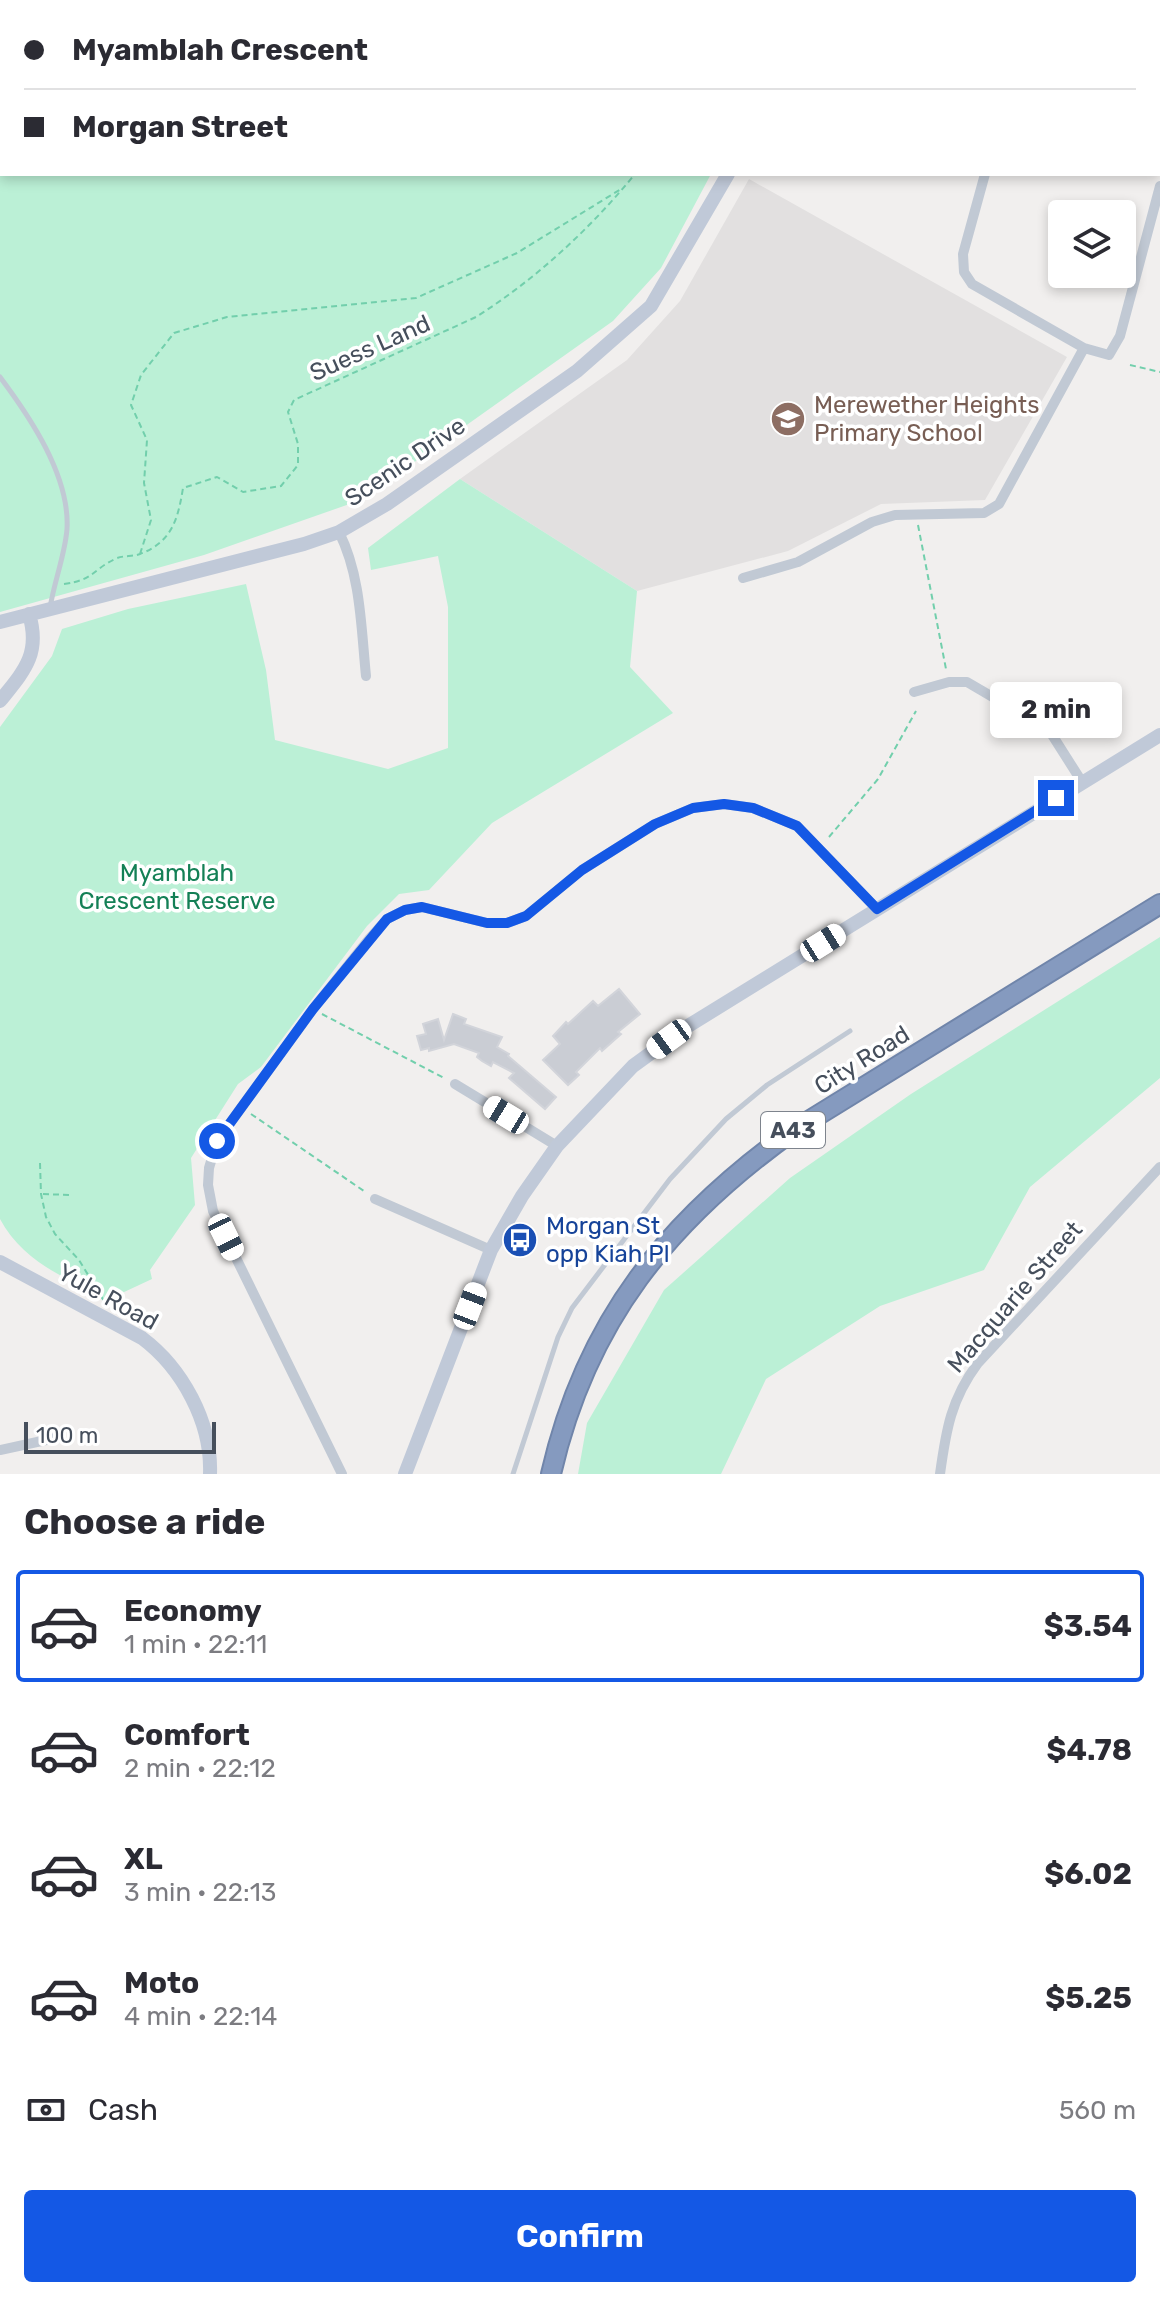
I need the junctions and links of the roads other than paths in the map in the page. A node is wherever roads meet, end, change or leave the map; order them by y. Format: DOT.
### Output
graph roads {
  1 [pos="727,176"];
  2 [pos="984,176"];
  3 [pos="1160,186"];
  4 [pos="1084,348"];
  5 [pos="0,377"];
  6 [pos="339,532"];
  7 [pos="743,578"];
  8 [pos="50,609"];
  9 [pos="29,614"];
  10 [pos="0,622"];
  11 [pos="366,676"];
  12 [pos="914,692"];
  13 [pos="0,701"];
  14 [pos="1160,735"];
  15 [pos="1082,782"];
  16 [pos="1160,904"];
  17 [pos="877,909"];
  18 [pos="850,1031"];
  19 [pos="455,1084"];
  20 [pos="557,1146"];
  21 [pos="1160,1167"];
  22 [pos="375,1199"];
  23 [pos="491,1250"];
  24 [pos="0,1262"];
  25 [pos="60,1437"];
  26 [pos="0,1450"];
  27 [pos="210,1474"];
  28 [pos="342,1474"];
  29 [pos="405,1474"];
  30 [pos="513,1474"];
  31 [pos="551,1474"];
  32 [pos="940,1474"];
  1 -- 6 [label="street, Scenic Drive"];
  2 -- 4 [label="street"];
  3 -- 4 [label="street"];
  4 -- 7 [label="street"];
  5 -- 8 [label="lane"];
  6 -- 8 [label="street, Scenic Drive"];
  6 -- 11 [label="street"];
  8 -- 9 [label="street, Scenic Drive"];
  9 -- 10 [label="street, Scenic Drive"];
  9 -- 13 [label="street"];
  12 -- 15 [label="street"];
  14 -- 15 [label="street"];
  15 -- 17 [label="street"];
  16 -- 31 [label="highway, City Road / A43"];
  17 -- 20 [label="street"];
  17 -- 28 [label="street"];
  18 -- 30 [label="lane"];
  19 -- 20 [label="street"];
  20 -- 23 [label="street"];
  21 -- 32 [label="street, Macquarie Street"];
  22 -- 23 [label="street"];
  23 -- 29 [label="street"];
  24 -- 27 [label="street, Yule Road"];
  25 -- 26 [label="street"];
}
